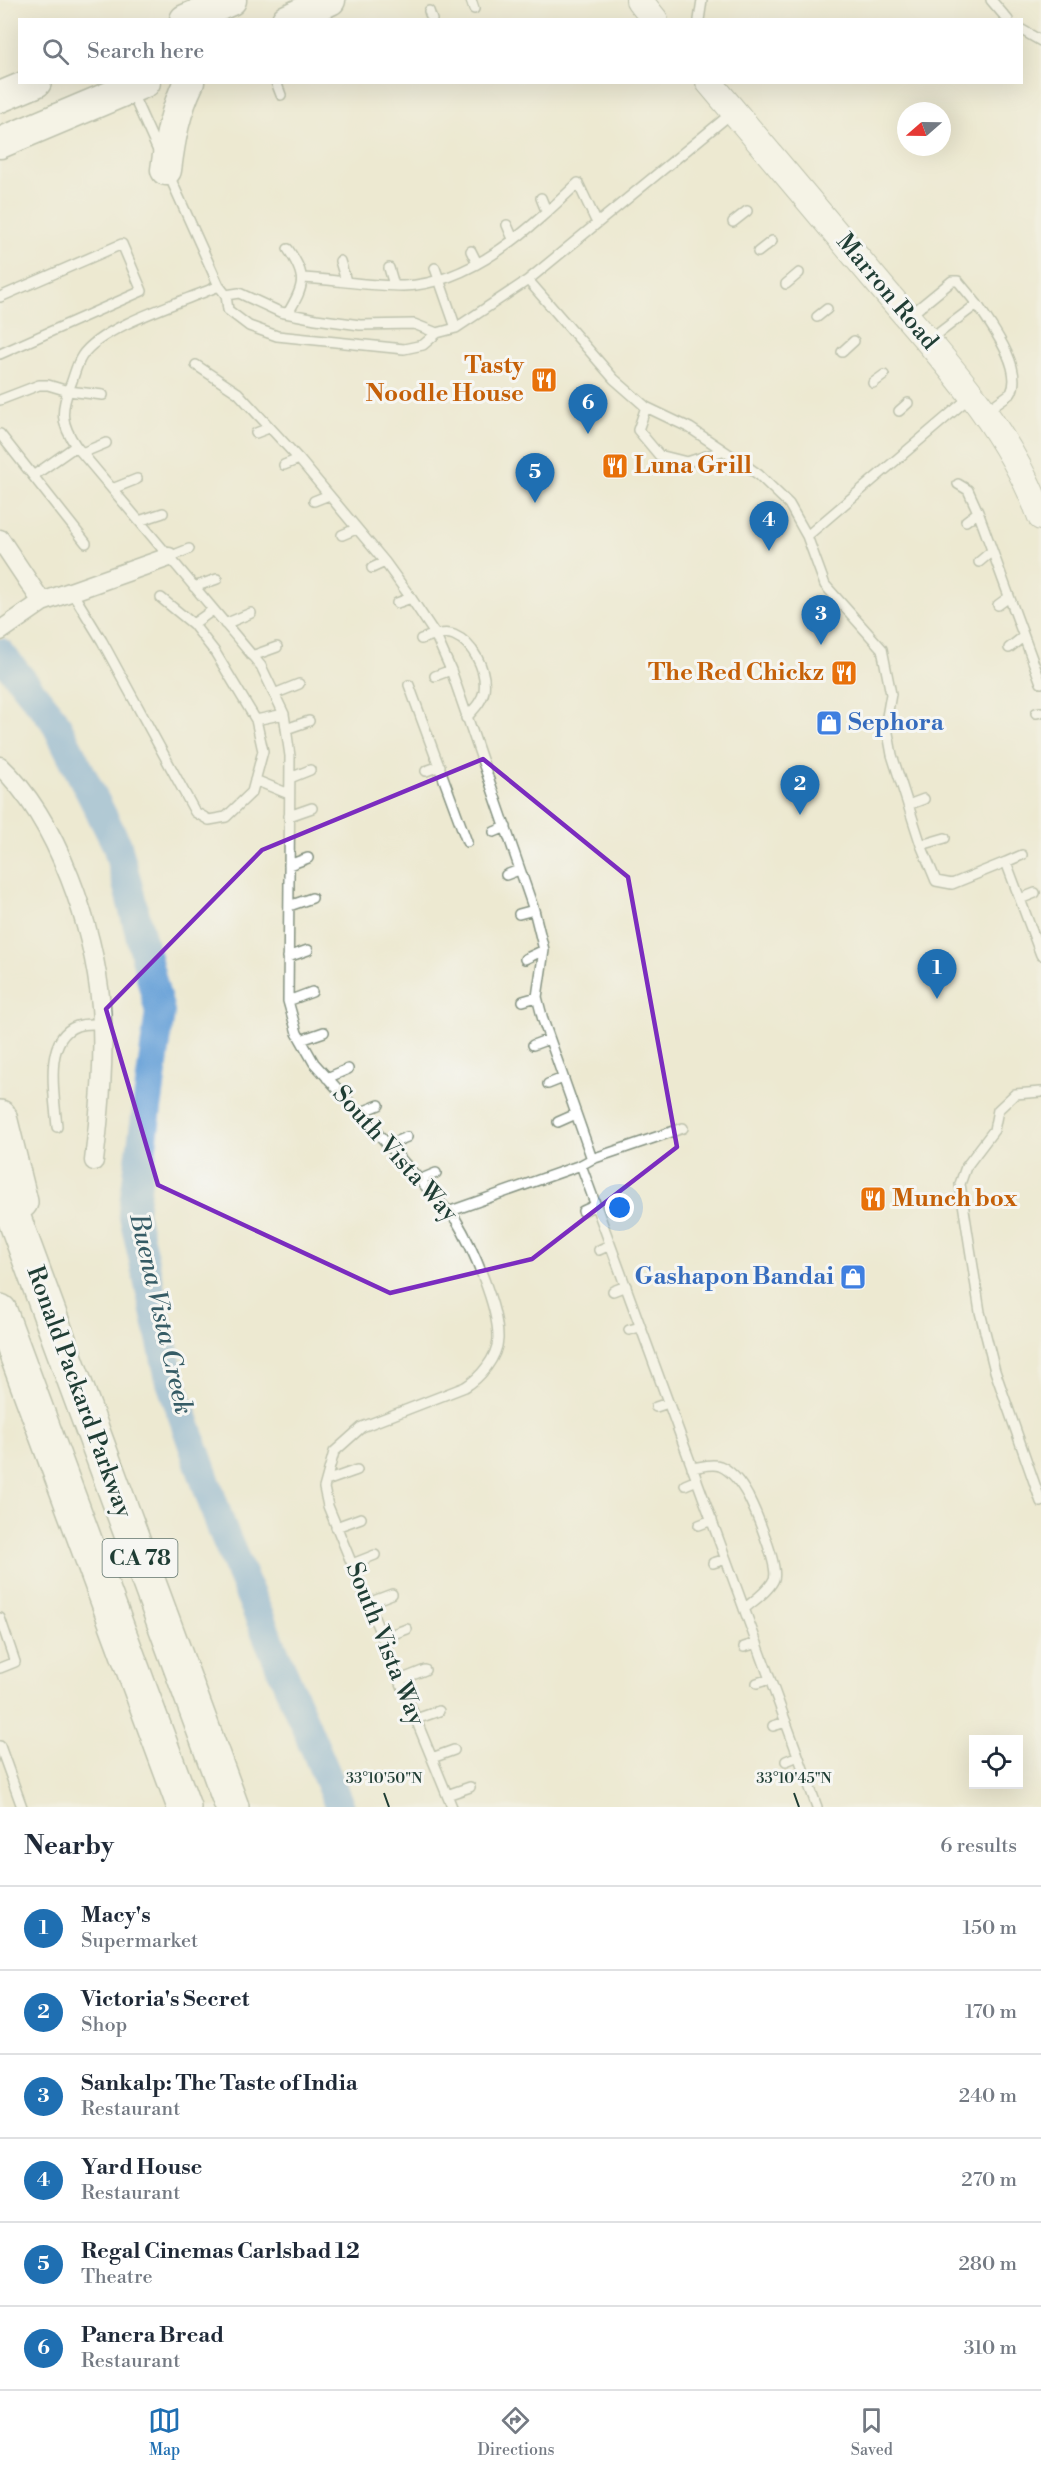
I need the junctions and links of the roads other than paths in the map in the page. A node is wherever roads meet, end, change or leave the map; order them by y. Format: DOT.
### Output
graph roads {
  1 [pos="231,0"];
  2 [pos="330,0"];
  3 [pos="639,0"];
  4 [pos="702,0"];
  5 [pos="991,0"];
  6 [pos="190,18"];
  7 [pos="290,18"];
  8 [pos="653,18"];
  9 [pos="699,18"];
  10 [pos="1006,18"];
  11 [pos="1023,31"];
  12 [pos="1041,41"];
  13 [pos="29,84"];
  14 [pos="188,84"];
  15 [pos="277,84"];
  16 [pos="711,84"];
  17 [pos="137,86"];
  18 [pos="2,92"];
  19 [pos="281,95"];
  20 [pos="734,111"];
  21 [pos="0,143"];
  22 [pos="166,170"];
  23 [pos="541,198"];
  24 [pos="747,211"];
  25 [pos="547,213"];
  26 [pos="733,222"];
  27 [pos="597,223"];
  28 [pos="507,225"];
  29 [pos="513,239"];
  30 [pos="772,241"];
  31 [pos="288,249"];
  32 [pos="471,251"];
  33 [pos="758,252"];
  34 [pos="340,261"];
  35 [pos="477,262"];
  36 [pos="388,268"];
  37 [pos="435,268"];
  38 [pos="799,273"];
  39 [pos="303,278"];
  40 [pos="439,280"];
  41 [pos="528,280"];
  42 [pos="346,281"];
  43 [pos="786,284"];
  44 [pos="394,285"];
  45 [pos="219,286"];
  46 [pos="226,295"];
  47 [pos="0,297"];
  48 [pos="977,304"];
  49 [pos="827,309"];
  50 [pos="288,313"];
  51 [pos="817,317"];
  52 [pos="908,317"];
  53 [pos="456,328"];
  54 [pos="437,333"];
  55 [pos="854,341"];
  56 [pos="928,341"];
  57 [pos="842,352"];
  58 [pos="0,354"];
  59 [pos="196,365"];
  60 [pos="884,375"];
  61 [pos="873,383"];
  62 [pos="68,391"];
  63 [pos="238,393"];
  64 [pos="103,395"];
  65 [pos="227,398"];
  66 [pos="0,400"];
  67 [pos="908,403"];
  68 [pos="978,404"];
  69 [pos="646,407"];
  70 [pos="899,411"];
  71 [pos="269,428"];
  72 [pos="256,433"];
  73 [pos="0,434"];
  74 [pos="106,443"];
  75 [pos="79,449"];
  76 [pos="722,451"];
  77 [pos="298,459"];
  78 [pos="284,465"];
  79 [pos="33,476"];
  80 [pos="137,479"];
  81 [pos="958,484"];
  82 [pos="112,489"];
  83 [pos="329,495"];
  84 [pos="314,501"];
  85 [pos="978,512"];
  86 [pos="163,513"];
  87 [pos="1041,518"];
  88 [pos="139,521"];
  89 [pos="966,521"];
  90 [pos="356,529"];
  91 [pos="342,535"];
  92 [pos="807,536"];
  93 [pos="0,539"];
  94 [pos="86,543"];
  95 [pos="189,549"];
  96 [pos="992,551"];
  97 [pos="169,557"];
  98 [pos="385,562"];
  99 [pos="979,562"];
  100 [pos="372,568"];
  101 [pos="217,579"];
  102 [pos="194,587"];
  103 [pos="72,592"];
  104 [pos="1009,597"];
  105 [pos="161,598"];
  106 [pos="411,598"];
  107 [pos="42,602"];
  108 [pos="397,603"];
  109 [pos="998,605"];
  110 [pos="213,610"];
  111 [pos="251,614"];
  112 [pos="194,624"];
  113 [pos="225,624"];
  114 [pos="3,629"];
  115 [pos="435,634"];
  116 [pos="1023,637"];
  117 [pos="422,639"];
  118 [pos="277,647"];
  119 [pos="1009,648"];
  120 [pos="252,656"];
  121 [pos="451,670"];
  122 [pos="435,676"];
  123 [pos="1041,683"];
  124 [pos="299,684"];
  125 [pos="409,685"];
  126 [pos="274,694"];
  127 [pos="284,714"];
  128 [pos="466,718"];
  129 [pos="256,720"];
  130 [pos="309,721"];
  131 [pos="425,728"];
  132 [pos="286,729"];
  133 [pos="414,732"];
  134 [pos="440,765"];
  135 [pos="0,766"];
  136 [pos="310,770"];
  137 [pos="426,771"];
  138 [pos="290,778"];
  139 [pos="255,780"];
  140 [pos="290,794"];
  141 [pos="924,800"];
  142 [pos="908,805"];
  143 [pos="455,806"];
  144 [pos="312,808"];
  145 [pos="443,810"];
  146 [pos="289,816"];
  147 [pos="506,827"];
  148 [pos="494,832"];
  149 [pos="945,838"];
  150 [pos="467,842"];
  151 [pos="921,845"];
  152 [pos="1022,855"];
  153 [pos="308,858"];
  154 [pos="1006,862"];
  155 [pos="289,866"];
  156 [pos="519,870"];
  157 [pos="506,875"];
  158 [pos="1035,893"];
  159 [pos="312,898"];
  160 [pos="1020,899"];
  161 [pos="289,906"];
  162 [pos="534,910"];
  163 [pos="519,914"];
  164 [pos="1038,939"];
  165 [pos="308,950"];
  166 [pos="544,950"];
  167 [pos="1041,955"];
  168 [pos="288,957"];
  169 [pos="525,959"];
  170 [pos="312,992"];
  171 [pos="537,997"];
  172 [pos="288,1001"];
  173 [pos="523,1002"];
  174 [pos="101,1024"];
  175 [pos="324,1032"];
  176 [pos="549,1039"];
  177 [pos="301,1040"];
  178 [pos="533,1045"];
  179 [pos="348,1069"];
  180 [pos="327,1078"];
  181 [pos="563,1078"];
  182 [pos="548,1084"];
  183 [pos="1041,1092"];
  184 [pos="379,1106"];
  185 [pos="359,1113"];
  186 [pos="576,1114"];
  187 [pos="0,1117"];
  188 [pos="558,1122"];
  189 [pos="57,1126"];
  190 [pos="683,1128"];
  191 [pos="407,1137"];
  192 [pos="387,1144"];
  193 [pos="592,1159"];
  194 [pos="94,1161"];
  195 [pos="581,1165"];
  196 [pos="436,1173"];
  197 [pos="0,1180"];
  198 [pos="419,1180"];
  199 [pos="596,1205"];
  200 [pos="583,1211"];
  201 [pos="448,1212"];
  202 [pos="610,1245"];
  203 [pos="599,1250"];
  204 [pos="626,1286"];
  205 [pos="613,1291"];
  206 [pos="48,1309"];
  207 [pos="0,1311"];
  208 [pos="640,1327"];
  209 [pos="629,1330"];
  210 [pos="654,1364"];
  211 [pos="643,1368"];
  212 [pos="668,1402"];
  213 [pos="656,1407"];
  214 [pos="682,1441"];
  215 [pos="671,1445"];
  216 [pos="692,1468"];
  217 [pos="357,1470"];
  218 [pos="697,1480"];
  219 [pos="326,1481"];
  220 [pos="685,1485"];
  221 [pos="1041,1502"];
  222 [pos="361,1518"];
  223 [pos="712,1521"];
  224 [pos="699,1525"];
  225 [pos="336,1527"];
  226 [pos="375,1555"];
  227 [pos="726,1559"];
  228 [pos="713,1563"];
  229 [pos="352,1564"];
  230 [pos="392,1594"];
  231 [pos="368,1603"];
  232 [pos="743,1605"];
  233 [pos="731,1606"];
  234 [pos="0,1618"];
  235 [pos="407,1629"];
  236 [pos="382,1638"];
  237 [pos="757,1643"];
  238 [pos="744,1647"];
  239 [pos="0,1668"];
  240 [pos="425,1670"];
  241 [pos="770,1678"];
  242 [pos="400,1680"];
  243 [pos="757,1683"];
  244 [pos="439,1711"];
  245 [pos="416,1719"];
  246 [pos="786,1722"];
  247 [pos="773,1726"];
  248 [pos="0,1746"];
  249 [pos="454,1750"];
  250 [pos="798,1756"];
  251 [pos="432,1758"];
  252 [pos="786,1761"];
  253 [pos="470,1787"];
  254 [pos="812,1791"];
  255 [pos="447,1796"];
  256 [pos="800,1796"];
  257 [pos="22,1807"];
  258 [pos="184,1807"];
  259 [pos="232,1807"];
  260 [pos="452,1807"];
  261 [pos="817,1807"];
  1 -- 6 [label="main road"];
  2 -- 7 [label="main road"];
  3 -- 8 [label="main road"];
  4 -- 9 [label="lane"];
  5 -- 10 [label="lane"];
  11 -- 12 [label="lane"];
  13 -- 18 [label="main road"];
  14 -- 22 [label="main road"];
  15 -- 19 [label="lane"];
  16 -- 20 [label="main road, Marron Road"];
  17 -- 21 [label="main road"];
  17 -- 22 [label="lane"];
  20 -- 27 [label="lane"];
  20 -- 52 [label="main road, Marron Road"];
  22 -- 45 [label="lane"];
  23 -- 25 [label="lane"];
  24 -- 26 [label="lane"];
  25 -- 27 [label="lane"];
  25 -- 29 [label="lane"];
  27 -- 41 [label="lane"];
  28 -- 29 [label="lane"];
  29 -- 35 [label="lane"];
  30 -- 33 [label="lane"];
  31 -- 39 [label="lane"];
  32 -- 35 [label="lane"];
  34 -- 42 [label="lane"];
  35 -- 40 [label="lane"];
  36 -- 44 [label="lane"];
  37 -- 40 [label="lane"];
  38 -- 43 [label="lane"];
  39 -- 42 [label="lane"];
  39 -- 50 [label="lane"];
  40 -- 44 [label="lane"];
  40 -- 53 [label="lane"];
  41 -- 53 [label="lane"];
  41 -- 69 [label="lane"];
  42 -- 44 [label="lane"];
  45 -- 46 [label="lane"];
  45 -- 62 [label="lane, South Vista Way"];
  46 -- 50 [label="lane"];
  46 -- 54 [label="lane"];
  47 -- 58 [label="lane"];
  48 -- 52 [label="lane"];
  48 -- 56 [label="lane"];
  48 -- 68 [label="lane"];
  49 -- 51 [label="lane"];
  50 -- 54 [label="lane"];
  52 -- 56 [label="main road, Marron Road"];
  53 -- 54 [label="lane"];
  55 -- 57 [label="lane"];
  56 -- 68 [label="main road, Marron Road"];
  59 -- 63 [label="lane"];
  60 -- 61 [label="lane"];
  62 -- 64 [label="lane"];
  62 -- 66 [label="lane"];
  62 -- 75 [label="lane, South Vista Way"];
  63 -- 65 [label="lane"];
  63 -- 71 [label="lane"];
  67 -- 70 [label="lane"];
  68 -- 87 [label="main road, Marron Road"];
  68 -- 92 [label="lane"];
  69 -- 76 [label="lane"];
  69 -- 76 [label="lane"];
  71 -- 72 [label="lane"];
  71 -- 77 [label="lane"];
  73 -- 79 [label="lane"];
  74 -- 75 [label="lane"];
  75 -- 79 [label="lane"];
  75 -- 82 [label="lane, South Vista Way"];
  76 -- 92 [label="lane"];
  77 -- 78 [label="lane"];
  77 -- 83 [label="lane"];
  79 -- 94 [label="lane"];
  80 -- 82 [label="lane"];
  81 -- 85 [label="lane"];
  82 -- 88 [label="lane, South Vista Way"];
  83 -- 84 [label="lane"];
  83 -- 90 [label="lane"];
  85 -- 89 [label="lane"];
  85 -- 96 [label="lane"];
  86 -- 88 [label="lane"];
  88 -- 97 [label="lane, South Vista Way"];
  90 -- 91 [label="lane"];
  90 -- 98 [label="lane"];
  92 -- 142 [label="lane"];
  93 -- 107 [label="street"];
  95 -- 97 [label="lane"];
  96 -- 99 [label="lane"];
  96 -- 104 [label="lane"];
  97 -- 102 [label="lane, South Vista Way"];
  97 -- 103 [label="street"];
  98 -- 100 [label="lane"];
  98 -- 106 [label="lane"];
  101 -- 102 [label="lane"];
  102 -- 110 [label="lane, South Vista Way"];
  103 -- 107 [label="street"];
  103 -- 139 [label="lane"];
  104 -- 109 [label="lane"];
  104 -- 116 [label="lane"];
  105 -- 112 [label="lane"];
  106 -- 108 [label="lane"];
  106 -- 115 [label="lane"];
  107 -- 114 [label="street"];
  110 -- 112 [label="lane"];
  110 -- 113 [label="lane, South Vista Way"];
  111 -- 113 [label="lane"];
  112 -- 129 [label="lane"];
  113 -- 120 [label="lane, South Vista Way"];
  115 -- 117 [label="lane"];
  115 -- 121 [label="lane"];
  115 -- 128 [label="lane"];
  116 -- 119 [label="lane"];
  116 -- 123 [label="lane"];
  118 -- 120 [label="lane"];
  120 -- 126 [label="lane, South Vista Way"];
  121 -- 122 [label="lane"];
  121 -- 128 [label="lane"];
  124 -- 126 [label="lane"];
  125 -- 131 [label="lane"];
  126 -- 127 [label="lane, South Vista Way"];
  127 -- 129 [label="lane"];
  127 -- 132 [label="lane, South Vista Way"];
  128 -- 147 [label="lane"];
  129 -- 139 [label="lane"];
  130 -- 132 [label="lane"];
  131 -- 133 [label="lane"];
  131 -- 134 [label="lane"];
  132 -- 138 [label="lane, South Vista Way"];
  134 -- 137 [label="lane"];
  134 -- 143 [label="lane"];
  135 -- 174 [label="street"];
  136 -- 138 [label="lane"];
  138 -- 140 [label="lane, South Vista Way"];
  139 -- 140 [label="lane"];
  140 -- 146 [label="lane, South Vista Way"];
  141 -- 142 [label="lane"];
  142 -- 151 [label="lane"];
  143 -- 145 [label="lane"];
  143 -- 150 [label="lane"];
  144 -- 146 [label="lane"];
  146 -- 155 [label="lane, South Vista Way"];
  147 -- 148 [label="lane"];
  147 -- 156 [label="lane"];
  149 -- 151 [label="lane"];
  151 -- 154 [label="lane"];
  152 -- 154 [label="lane"];
  153 -- 155 [label="lane"];
  154 -- 160 [label="lane"];
  155 -- 161 [label="lane, South Vista Way"];
  156 -- 157 [label="lane"];
  156 -- 162 [label="lane"];
  158 -- 160 [label="lane"];
  159 -- 161 [label="lane"];
  160 -- 164 [label="lane"];
  161 -- 168 [label="lane, South Vista Way"];
  162 -- 163 [label="lane"];
  162 -- 166 [label="lane"];
  164 -- 167 [label="lane"];
  165 -- 168 [label="lane"];
  166 -- 169 [label="lane"];
  166 -- 171 [label="lane"];
  168 -- 172 [label="lane, South Vista Way"];
  170 -- 172 [label="lane"];
  171 -- 173 [label="lane"];
  171 -- 176 [label="lane"];
  172 -- 177 [label="lane, South Vista Way"];
  174 -- 189 [label="lane"];
  174 -- 194 [label="street"];
  175 -- 177 [label="lane"];
  176 -- 178 [label="lane"];
  176 -- 181 [label="lane"];
  177 -- 180 [label="lane, South Vista Way"];
  179 -- 180 [label="lane"];
  180 -- 185 [label="lane, South Vista Way"];
  181 -- 182 [label="lane"];
  181 -- 186 [label="lane"];
  183 -- 221 [label="lane"];
  184 -- 185 [label="lane"];
  185 -- 192 [label="lane, South Vista Way"];
  186 -- 188 [label="lane"];
  186 -- 193 [label="lane"];
  187 -- 206 [label="highway"];
  190 -- 193 [label="lane"];
  191 -- 192 [label="lane"];
  192 -- 198 [label="lane, South Vista Way"];
  193 -- 195 [label="lane"];
  195 -- 199 [label="lane"];
  195 -- 201 [label="lane"];
  196 -- 198 [label="lane"];
  197 -- 206 [label="highway, Ronald Packard Parkway / CA 78"];
  198 -- 201 [label="lane, South Vista Way"];
  199 -- 200 [label="lane"];
  199 -- 202 [label="lane"];
  201 -- 219 [label="lane, South Vista Way"];
  202 -- 203 [label="lane"];
  202 -- 204 [label="lane"];
  204 -- 205 [label="lane"];
  204 -- 208 [label="lane"];
  206 -- 259 [label="highway, Ronald Packard Parkway / CA 78"];
  207 -- 258 [label="highway, Ronald Packard Parkway / CA 78"];
  208 -- 209 [label="lane"];
  208 -- 210 [label="lane"];
  210 -- 211 [label="lane"];
  210 -- 212 [label="lane"];
  212 -- 213 [label="lane"];
  212 -- 214 [label="lane"];
  214 -- 215 [label="lane"];
  214 -- 216 [label="lane"];
  216 -- 218 [label="lane"];
  216 -- 232 [label="lane"];
  217 -- 219 [label="lane"];
  218 -- 220 [label="lane"];
  218 -- 223 [label="lane"];
  219 -- 225 [label="lane, South Vista Way"];
  222 -- 225 [label="lane"];
  223 -- 224 [label="lane"];
  223 -- 227 [label="lane"];
  225 -- 229 [label="lane, South Vista Way"];
  226 -- 229 [label="lane"];
  227 -- 228 [label="lane"];
  227 -- 232 [label="lane"];
  229 -- 231 [label="lane, South Vista Way"];
  230 -- 231 [label="lane"];
  231 -- 236 [label="lane, South Vista Way"];
  232 -- 233 [label="lane"];
  232 -- 237 [label="lane"];
  234 -- 239 [label="lane"];
  235 -- 236 [label="lane"];
  236 -- 242 [label="lane, South Vista Way"];
  237 -- 238 [label="lane"];
  237 -- 241 [label="lane"];
  240 -- 242 [label="lane"];
  241 -- 243 [label="lane"];
  241 -- 246 [label="lane"];
  242 -- 245 [label="lane, South Vista Way"];
  244 -- 245 [label="lane"];
  245 -- 251 [label="lane, South Vista Way"];
  246 -- 247 [label="lane"];
  246 -- 250 [label="lane"];
  248 -- 257 [label="lane"];
  249 -- 251 [label="lane"];
  250 -- 252 [label="lane"];
  250 -- 254 [label="lane"];
  251 -- 255 [label="lane, South Vista Way"];
  253 -- 255 [label="lane"];
  254 -- 256 [label="lane"];
  254 -- 261 [label="lane"];
  255 -- 260 [label="lane, South Vista Way"];
}
